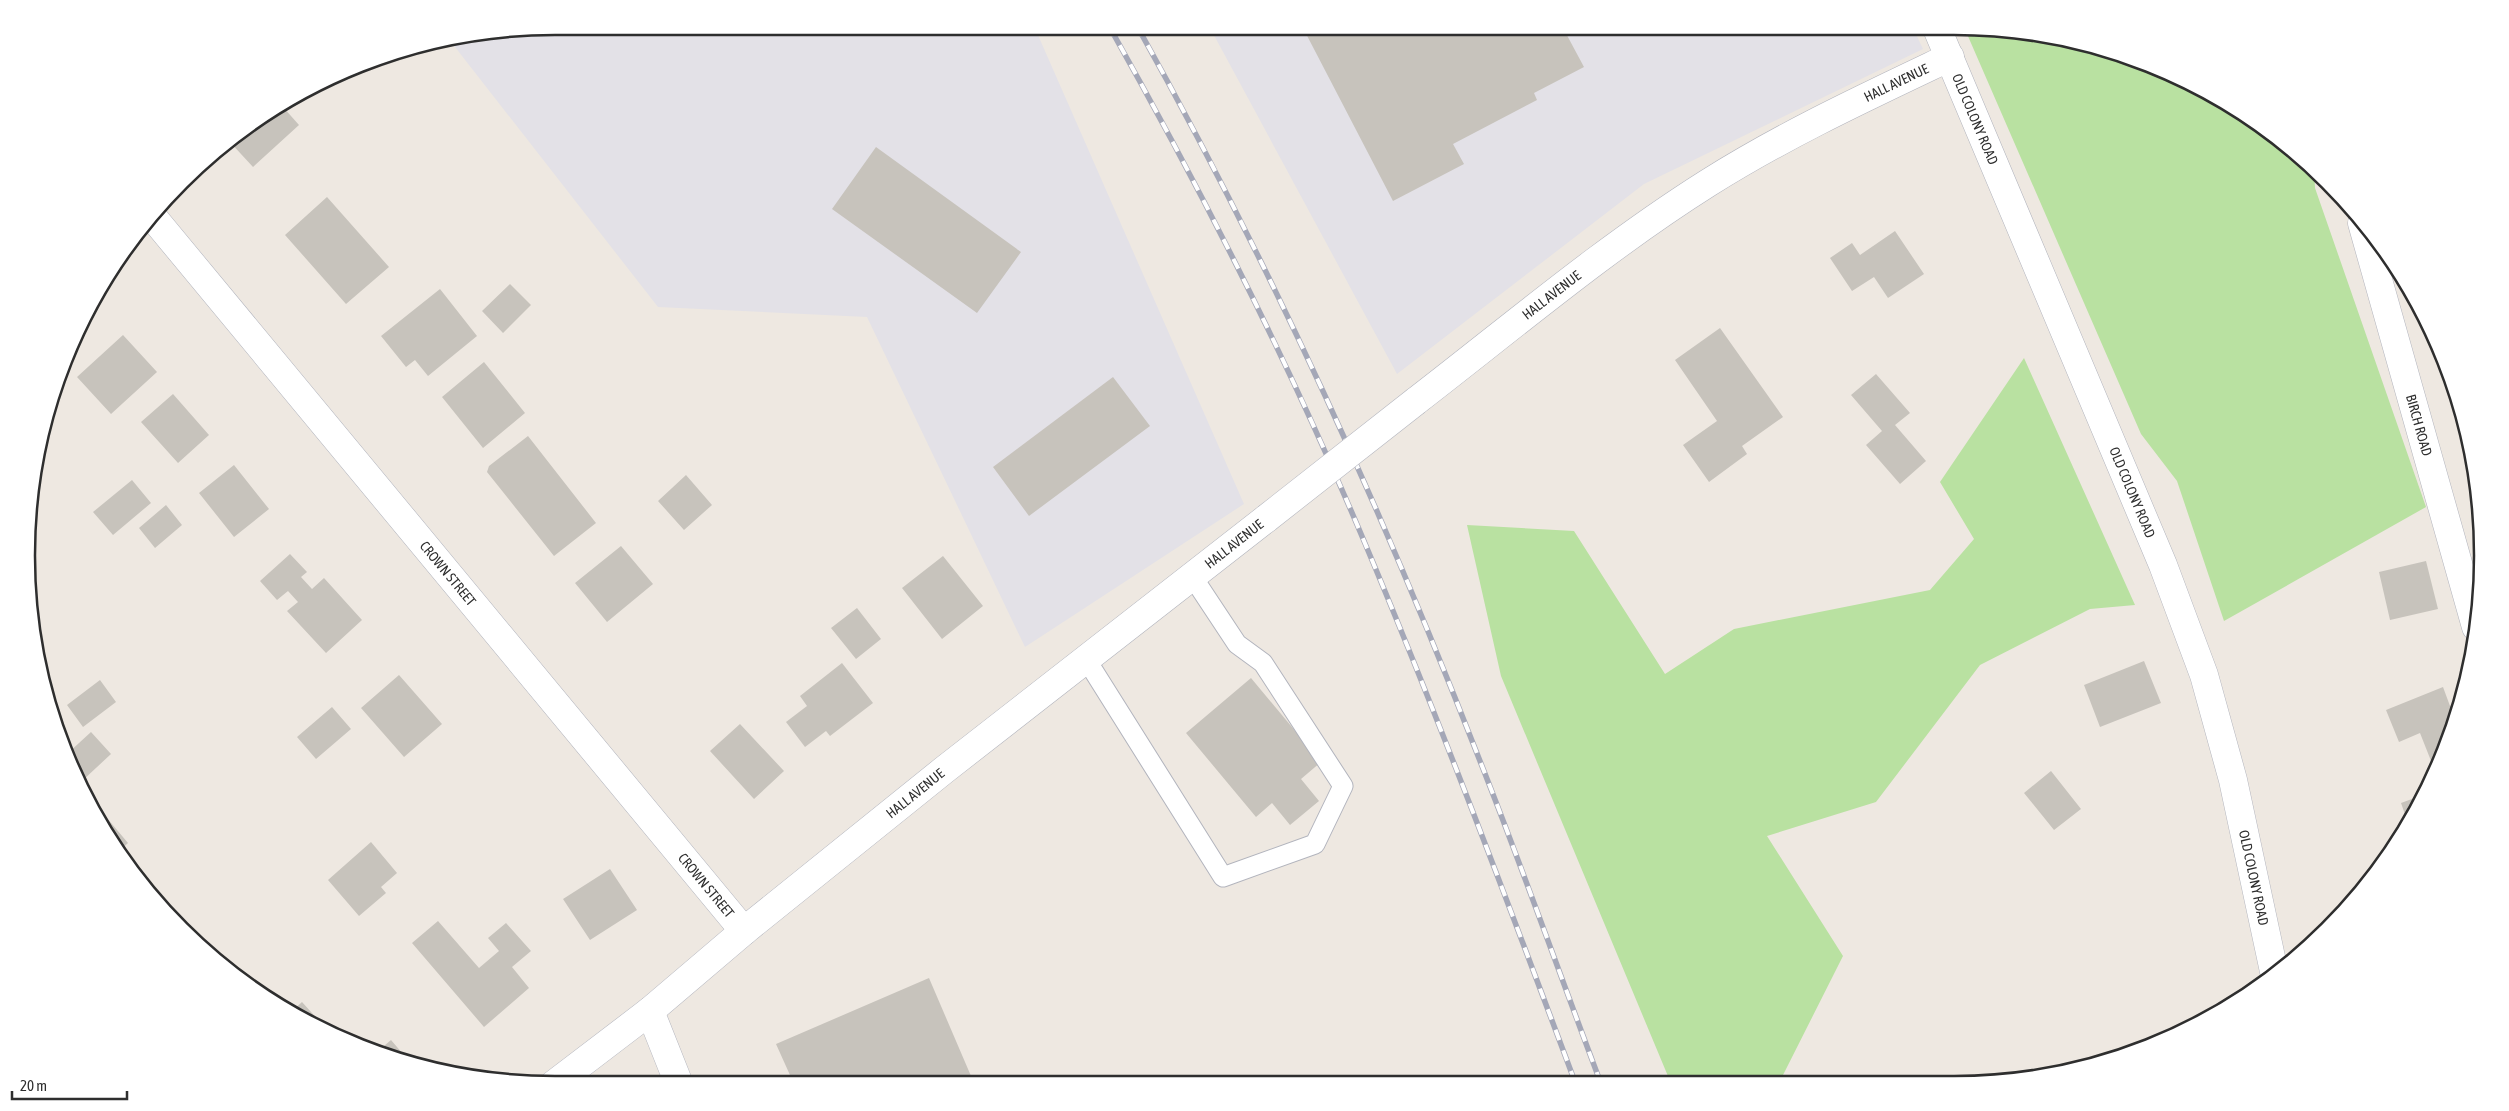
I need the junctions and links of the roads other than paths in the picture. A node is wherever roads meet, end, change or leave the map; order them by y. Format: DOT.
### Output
graph roads {
  1 [pos="1940,35"];
  2 [pos="1950,57"];
  3 [pos="157,222"];
  4 [pos="2367,240"];
  5 [pos="1192,576"];
  6 [pos="2471,610"];
  7 [pos="1086,659"];
  8 [pos="744,931"];
  9 [pos="2273,966"];
  10 [pos="650,1011"];
  11 [pos="564,1076"];
  12 [pos="676,1076"];
  1 -- 2 [label="street, OLD COLONY ROAD"];
  2 -- 5 [label="street, HALL AVENUE, bridge"];
  2 -- 9 [label="street, OLD COLONY ROAD"];
  3 -- 8 [label="street, CROWN STREET"];
  4 -- 6 [label="street, BIRCH ROAD"];
  5 -- 7 [label="street, HALL AVENUE"];
  5 -- 7 [label="lane"];
  7 -- 8 [label="street, HALL AVENUE"];
  8 -- 10 [label="street, HALL AVENUE"];
  10 -- 11 [label="street, HALL AVENUE"];
  10 -- 12 [label="street"];
}
